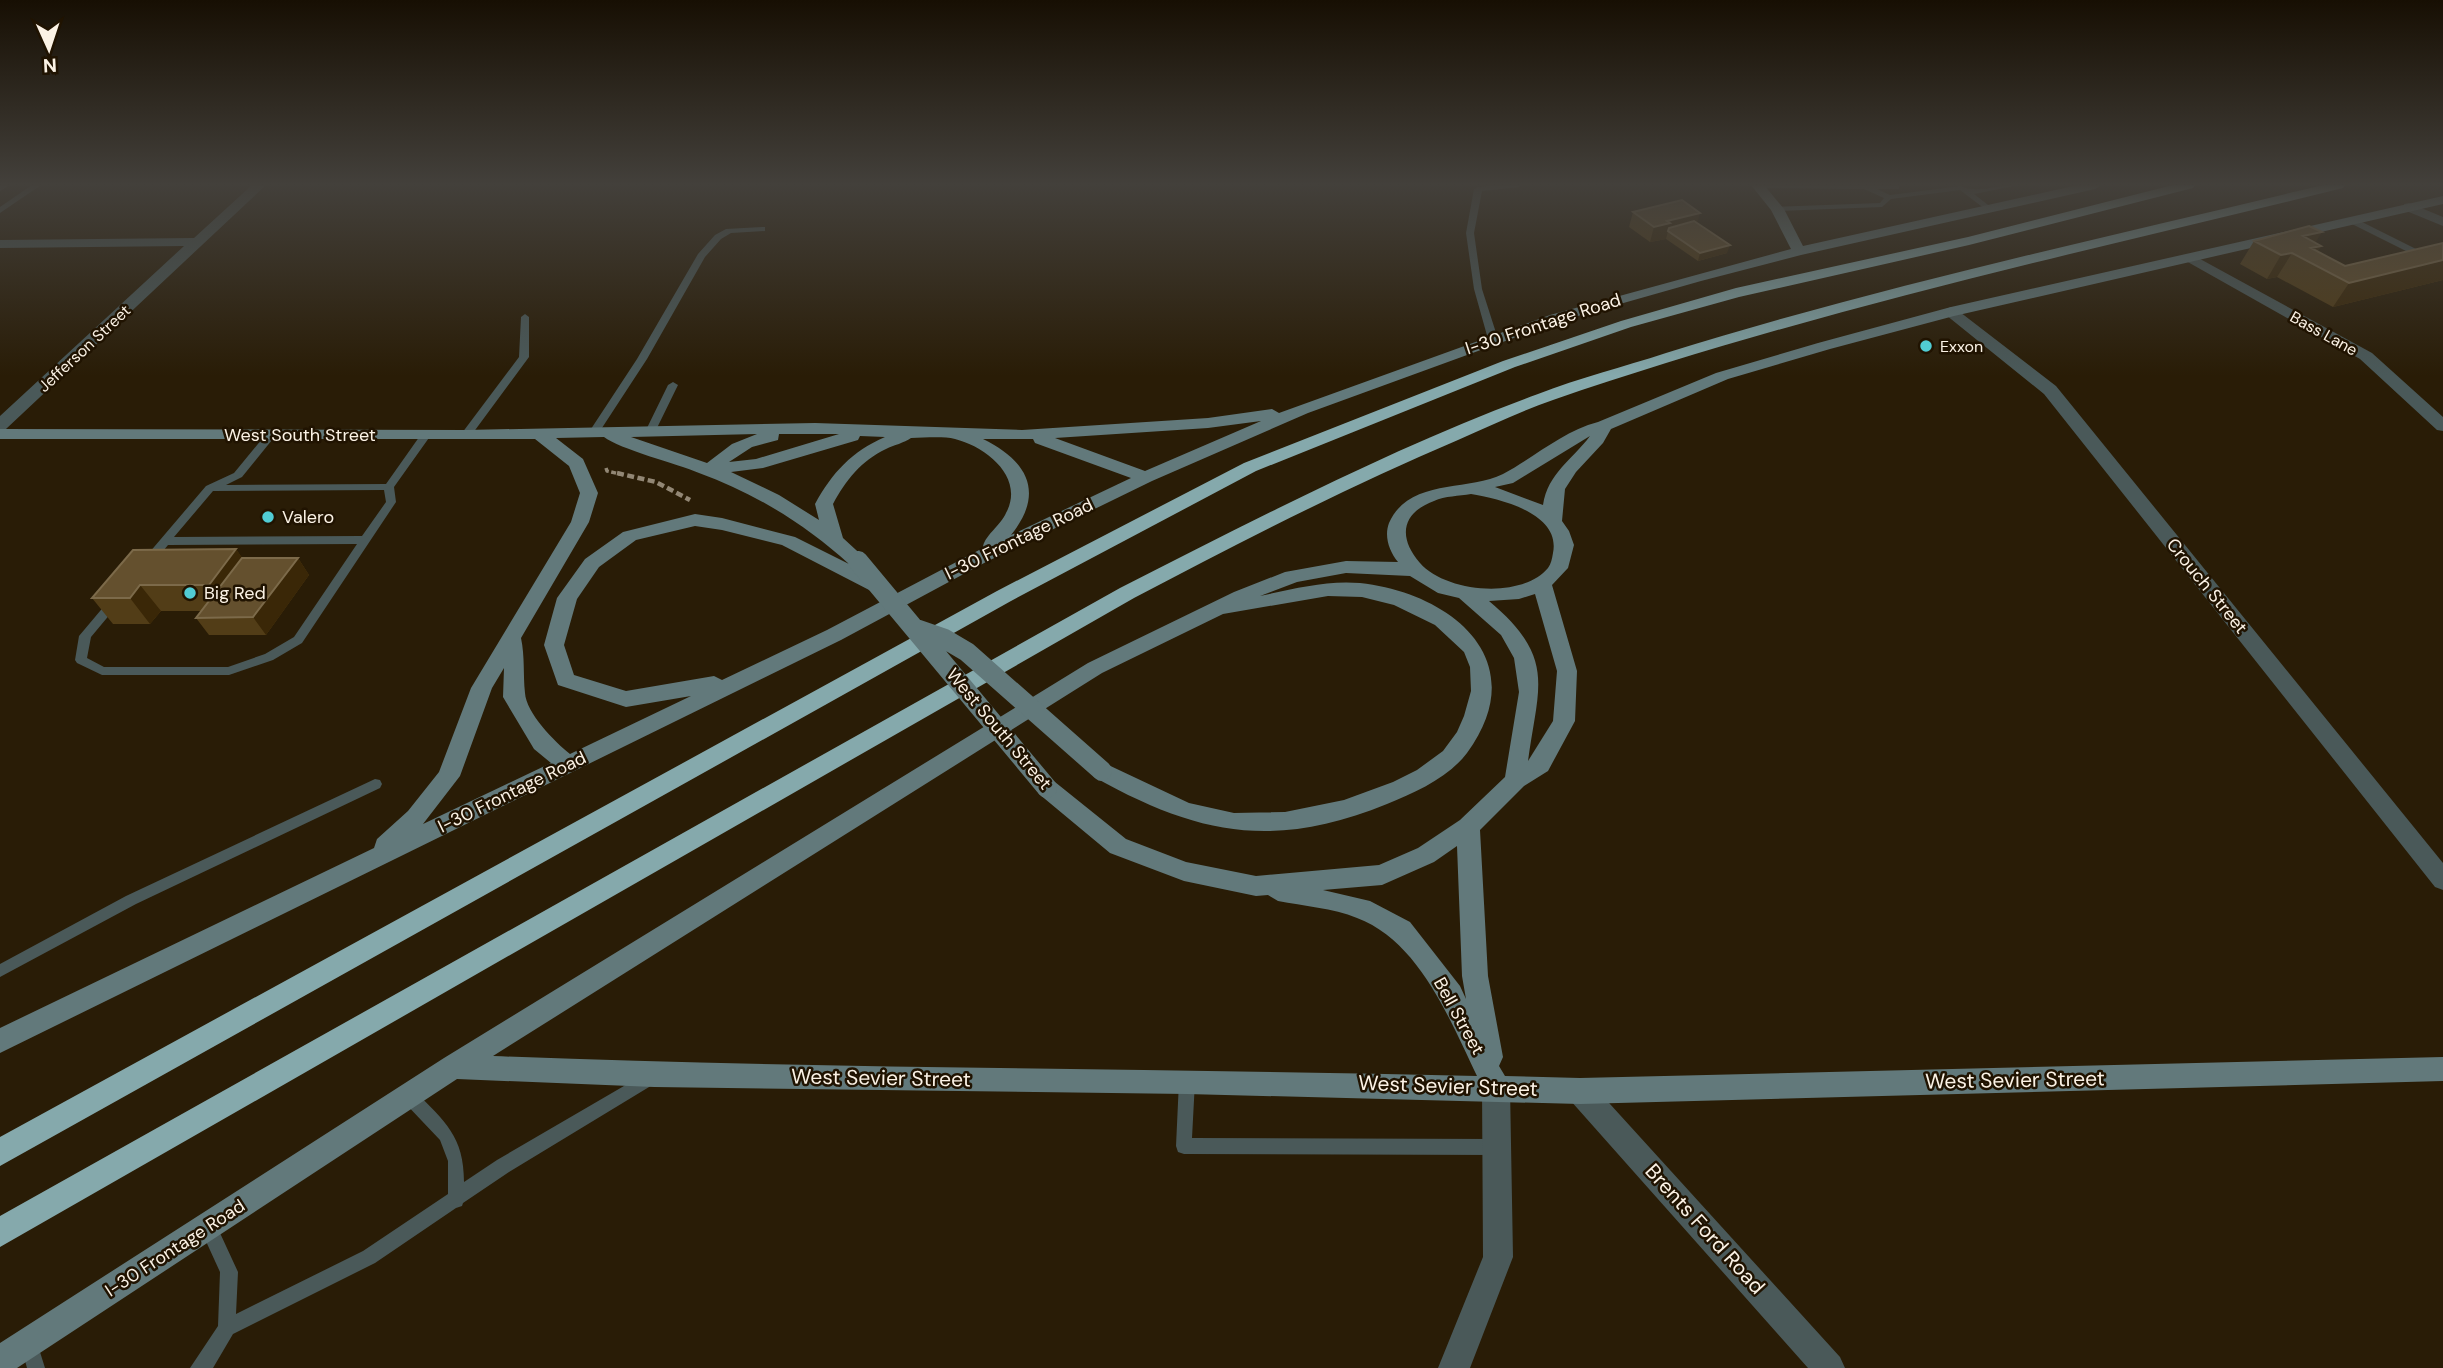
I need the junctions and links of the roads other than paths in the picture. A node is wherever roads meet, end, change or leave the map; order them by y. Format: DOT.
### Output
graph roads {
  1 [pos="190,249"];
  2 [pos="707,249"];
  3 [pos="1472,249"];
  4 [pos="1810,249"];
  5 [pos="1930,249"];
  6 [pos="2077,249"];
  7 [pos="2230,249"];
  8 [pos="2409,249"];
  9 [pos="1800,251"];
  10 [pos="2443,252"];
  11 [pos="2191,258"];
  12 [pos="1951,312"];
  13 [pos="525,317"];
  14 [pos="1493,340"];
  15 [pos="673,385"];
  16 [pos="1302,409"];
  17 [pos="0,425"];
  18 [pos="1604,426"];
  19 [pos="2443,426"];
  20 [pos="815,428"];
  21 [pos="651,430"];
  22 [pos="878,430"];
  23 [pos="597,432"];
  24 [pos="538,433"];
  25 [pos="911,433"];
  26 [pos="956,433"];
  27 [pos="0,434"];
  28 [pos="271,435"];
  29 [pos="426,435"];
  30 [pos="466,435"];
  31 [pos="1022,435"];
  32 [pos="712,470"];
  33 [pos="1146,477"];
  34 [pos="389,487"];
  35 [pos="210,488"];
  36 [pos="1471,488"];
  37 [pos="1553,523"];
  38 [pos="834,538"];
  39 [pos="365,540"];
  40 [pos="165,541"];
  41 [pos="979,558"];
  42 [pos="1412,569"];
  43 [pos="139,573"];
  44 [pos="1542,583"];
  45 [pos="880,587"];
  46 [pos="121,594"];
  47 [pos="1466,594"];
  48 [pos="1213,609"];
  49 [pos="916,629"];
  50 [pos="511,637"];
  51 [pos="737,681"];
  52 [pos="567,764"];
  53 [pos="1516,780"];
  54 [pos="375,784"];
  55 [pos="1468,827"];
  56 [pos="367,863"];
  57 [pos="2443,880"];
  58 [pos="1256,886"];
  59 [pos="0,971"];
  60 [pos="0,1041"];
  61 [pos="453,1068"];
  62 [pos="2443,1069"];
  63 [pos="654,1075"];
  64 [pos="1187,1081"];
  65 [pos="1496,1087"];
  66 [pos="1580,1091"];
  67 [pos="409,1096"];
  68 [pos="1497,1147"];
  69 [pos="0,1152"];
  70 [pos="456,1200"];
  71 [pos="208,1226"];
  72 [pos="0,1232"];
  73 [pos="228,1328"];
  74 [pos="32,1355"];
  75 [pos="0,1361"];
  76 [pos="199,1368"];
  77 [pos="1454,1368"];
  78 [pos="1829,1368"];
  1 -- 17 [label="street, Jefferson Street"];
  2 -- 23 [label="lane"];
  3 -- 14 [label="lane"];
  4 -- 9 [label="main road, I-30 Frontage Road"];
  5 -- 69 [label="highway"];
  6 -- 72 [label="highway"];
  7 -- 11 [label="main road"];
  8 -- 10 [label="lane"];
  9 -- 14 [label="main road, I-30 Frontage Road"];
  11 -- 12 [label="main road"];
  11 -- 19 [label="street, Bass Lane"];
  12 -- 18 [label="main road"];
  12 -- 57 [label="street, Crouch Street"];
  13 -- 30 [label="lane"];
  14 -- 16 [label="main road, I-30 Frontage Road"];
  15 -- 21 [label="lane"];
  16 -- 31 [label="main road, West South Street"];
  16 -- 33 [label="main road, I-30 Frontage Road"];
  18 -- 36 [label="main road"];
  18 -- 37 [label="main road"];
  20 -- 21 [label="main road, West South Street"];
  20 -- 22 [label="main road, West South Street"];
  20 -- 32 [label="main road"];
  21 -- 23 [label="main road, West South Street"];
  22 -- 25 [label="main road, West South Street"];
  22 -- 32 [label="main road, West South Street"];
  23 -- 24 [label="main road, West South Street"];
  23 -- 32 [label="main road, West South Street"];
  24 -- 30 [label="main road, West South Street"];
  24 -- 50 [label="main road"];
  25 -- 26 [label="main road, West South Street"];
  25 -- 38 [label="main road"];
  26 -- 31 [label="main road, West South Street"];
  26 -- 41 [label="main road"];
  27 -- 28 [label="main road, West South Street"];
  28 -- 29 [label="main road, West South Street"];
  28 -- 35 [label="lane"];
  29 -- 30 [label="main road, West South Street"];
  29 -- 34 [label="lane"];
  31 -- 33 [label="main road, West South Street"];
  32 -- 38 [label="main road, West South Street"];
  33 -- 41 [label="main road, I-30 Frontage Road"];
  34 -- 35 [label="lane"];
  34 -- 39 [label="lane"];
  35 -- 40 [label="lane"];
  36 -- 37 [label="main road"];
  36 -- 42 [label="main road"];
  37 -- 44 [label="main road"];
  38 -- 45 [label="main road, West South Street, bridge"];
  39 -- 40 [label="lane"];
  39 -- 46 [label="lane"];
  40 -- 43 [label="lane"];
  41 -- 51 [label="main road, I-30 Frontage Road"];
  42 -- 47 [label="main road"];
  42 -- 48 [label="main road, I-30 Frontage Road"];
  44 -- 47 [label="main road"];
  44 -- 53 [label="main road, West South Street"];
  45 -- 49 [label="main road, West South Street, bridge"];
  45 -- 51 [label="main road"];
  47 -- 53 [label="main road"];
  48 -- 49 [label="main road, bridge"];
  48 -- 61 [label="main road, I-30 Frontage Road"];
  49 -- 58 [label="main road, West South Street, bridge"];
  50 -- 52 [label="main road"];
  50 -- 56 [label="main road"];
  51 -- 52 [label="main road, I-30 Frontage Road"];
  52 -- 56 [label="main road, I-30 Frontage Road"];
  53 -- 55 [label="main road, West South Street"];
  54 -- 59 [label="lane"];
  55 -- 58 [label="main road, West South Street"];
  55 -- 65 [label="main road, Bell Street"];
  56 -- 60 [label="main road, I-30 Frontage Road"];
  58 -- 65 [label="main road, Bell Street"];
  61 -- 63 [label="main road, West Sevier Street"];
  61 -- 67 [label="main road, I-30 Frontage Road"];
  62 -- 66 [label="main road, West Sevier Street"];
  63 -- 64 [label="main road, West Sevier Street"];
  63 -- 70 [label="lane"];
  64 -- 65 [label="main road, West Sevier Street"];
  64 -- 68 [label="lane"];
  65 -- 66 [label="main road, West Sevier Street"];
  65 -- 68 [label="street"];
  66 -- 78 [label="street, Brents Ford Road"];
  67 -- 70 [label="lane"];
  67 -- 71 [label="main road, I-30 Frontage Road"];
  68 -- 77 [label="street"];
  70 -- 73 [label="lane"];
  71 -- 73 [label="lane"];
  71 -- 74 [label="main road, I-30 Frontage Road"];
  73 -- 76 [label="lane"];
  74 -- 75 [label="main road, I-30 Frontage Road"];
}
